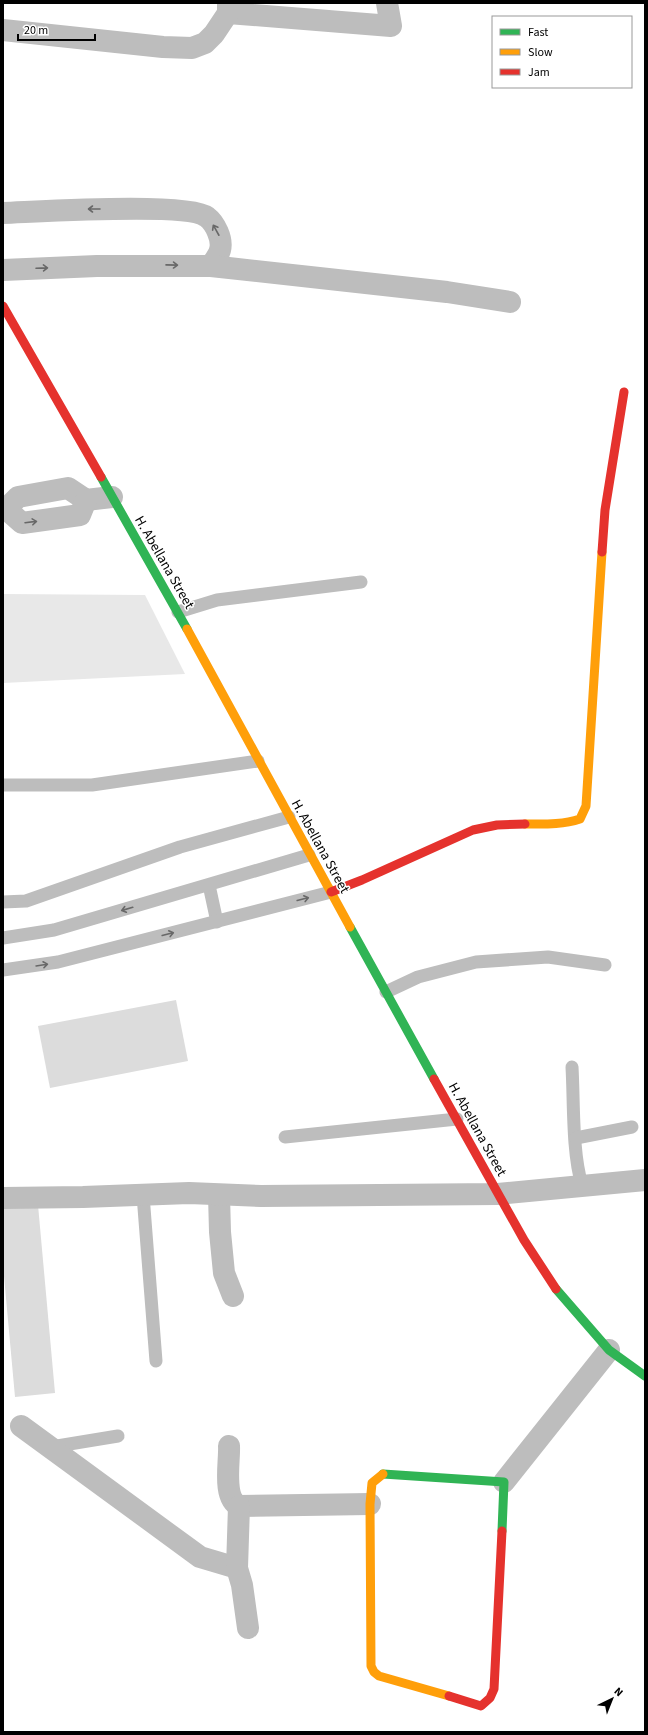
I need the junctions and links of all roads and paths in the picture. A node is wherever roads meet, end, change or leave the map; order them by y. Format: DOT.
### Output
graph roads {
  1 [pos="387,3"];
  2 [pos="228,8"];
  3 [pos="3,30"];
  4 [pos="3,213"];
  5 [pos="211,266"];
  6 [pos="3,270"];
  7 [pos="510,302"];
  8 [pos="3,306"];
  9 [pos="624,392"];
  10 [pos="112,497"];
  11 [pos="4,509"];
  12 [pos="361,582"];
  13 [pos="178,612"];
  14 [pos="258,761"];
  15 [pos="3,785"];
  16 [pos="289,817"];
  17 [pos="309,855"];
  18 [pos="209,885"];
  19 [pos="331,892"];
  20 [pos="3,902"];
  21 [pos="217,922"];
  22 [pos="3,938"];
  23 [pos="606,965"];
  24 [pos="3,970"];
  25 [pos="386,992"];
  26 [pos="572,1067"];
  27 [pos="457,1119"];
  28 [pos="632,1126"];
  29 [pos="285,1137"];
  30 [pos="576,1138"];
  31 [pos="645,1180"];
  32 [pos="582,1185"];
  33 [pos="498,1194"];
  34 [pos="143,1195"];
  35 [pos="218,1195"];
  36 [pos="3,1198"];
  37 [pos="233,1296"];
  38 [pos="609,1350"];
  39 [pos="156,1361"];
  40 [pos="645,1376"];
  41 [pos="21,1426"];
  42 [pos="118,1436"];
  43 [pos="229,1446"];
  44 [pos="51,1447"];
  45 [pos="504,1482"];
  46 [pos="370,1504"];
  47 [pos="239,1506"];
  48 [pos="238,1568"];
  49 [pos="248,1628"];
  1 -- 2 [label="street"];
  2 -- 3 [label="street"];
  5 -- 4 [label="street, one-way"];
  6 -- 5 [label="street, one-way"];
  5 -- 7 [label="street"];
  8 -- 10 [label="street, H. Abellana Street"];
  9 -- 19 [label="street"];
  10 -- 11 [label="street"];
  10 -- 13 [label="street, H. Abellana Street"];
  12 -- 13 [label="lane"];
  13 -- 14 [label="street, H. Abellana Street"];
  14 -- 15 [label="lane"];
  14 -- 16 [label="street, H. Abellana Street"];
  16 -- 17 [label="street, H. Abellana Street"];
  16 -- 20 [label="lane"];
  17 -- 18 [label="lane"];
  17 -- 19 [label="street, H. Abellana Street"];
  18 -- 21 [label="lane"];
  18 -- 22 [label="lane, one-way"];
  21 -- 19 [label="lane, one-way"];
  19 -- 25 [label="street, H. Abellana Street"];
  24 -- 21 [label="lane, one-way"];
  23 -- 25 [label="lane"];
  25 -- 27 [label="street, H. Abellana Street"];
  26 -- 30 [label="lane"];
  27 -- 29 [label="lane"];
  27 -- 33 [label="street, H. Abellana Street"];
  28 -- 30 [label="lane"];
  30 -- 32 [label="lane"];
  31 -- 32 [label="street"];
  32 -- 33 [label="street"];
  33 -- 35 [label="street"];
  33 -- 38 [label="street, H. Abellana Street"];
  34 -- 35 [label="street"];
  34 -- 36 [label="street"];
  34 -- 39 [label="lane"];
  35 -- 37 [label="street"];
  38 -- 40 [label="street, H. Abellana Street"];
  38 -- 45 [label="street"];
  41 -- 44 [label="street"];
  42 -- 44 [label="lane"];
  43 -- 47 [label="street"];
  44 -- 48 [label="street"];
  45 -- 46 [label="street"];
  45 -- 46 [label="street"];
  46 -- 47 [label="street"];
  47 -- 48 [label="street"];
  48 -- 49 [label="street"];
}
